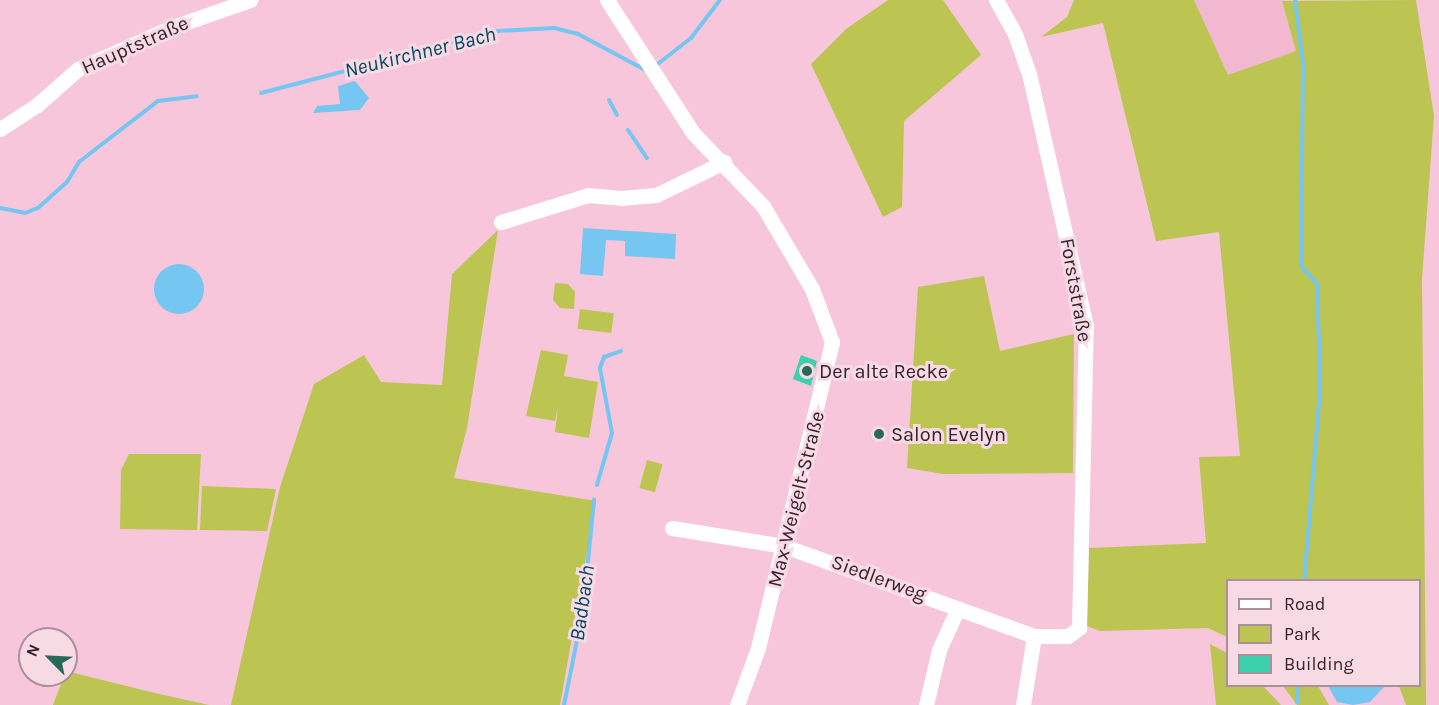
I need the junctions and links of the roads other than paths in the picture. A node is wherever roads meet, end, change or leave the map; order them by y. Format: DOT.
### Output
graph roads {
  1 [pos="250,0"];
  2 [pos="607,0"];
  3 [pos="996,0"];
  4 [pos="0,129"];
  5 [pos="724,162"];
  6 [pos="501,222"];
  7 [pos="672,528"];
  8 [pos="784,546"];
  9 [pos="958,608"];
  10 [pos="1079,628"];
  11 [pos="1034,636"];
  12 [pos="737,705"];
  13 [pos="926,705"];
  14 [pos="1023,705"];
  1 -- 4 [label="street, Hauptstraße"];
  2 -- 5 [label="street, Max-Weigelt-Straße"];
  3 -- 10 [label="street, Forststraße"];
  5 -- 6 [label="street"];
  5 -- 8 [label="street, Max-Weigelt-Straße"];
  7 -- 8 [label="street, Siedlerweg"];
  8 -- 9 [label="street, Siedlerweg"];
  8 -- 12 [label="street, Max-Weigelt-Straße"];
  9 -- 11 [label="street, Siedlerweg"];
  9 -- 13 [label="street"];
  10 -- 11 [label="street, Siedlerweg"];
  11 -- 14 [label="street"];
}
